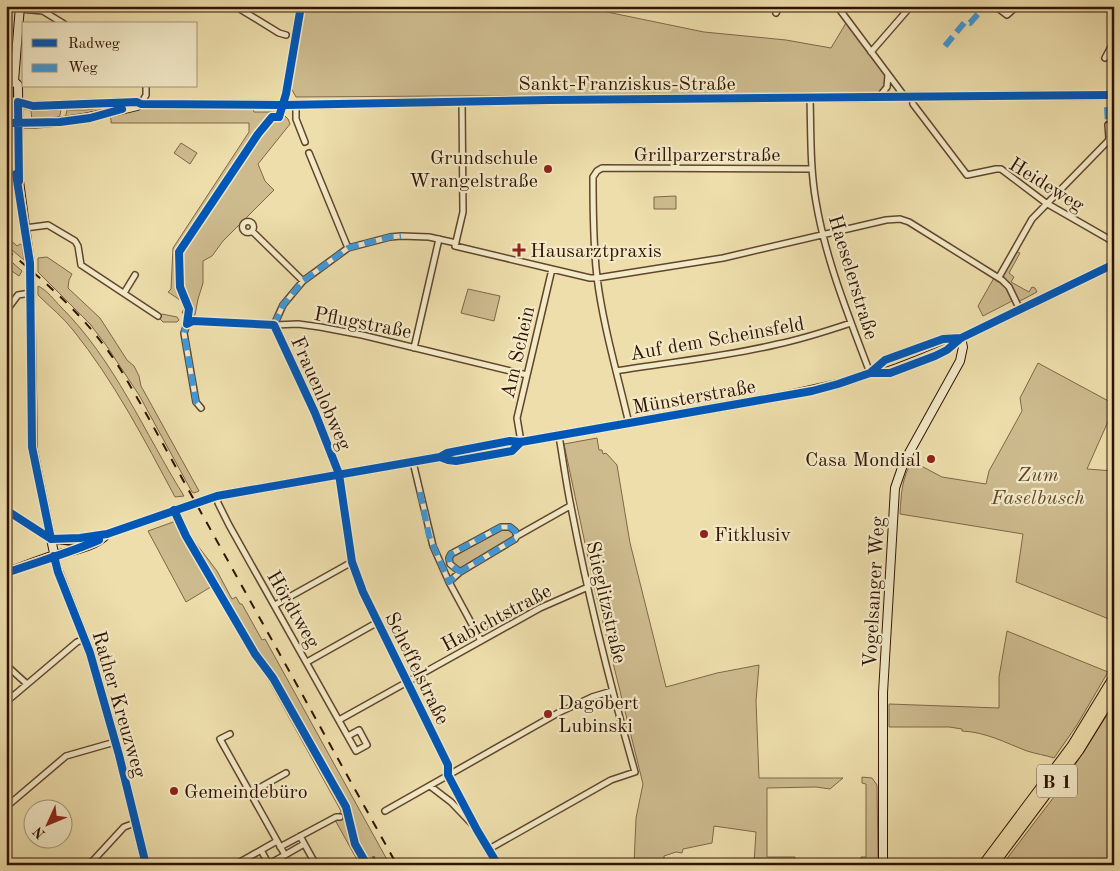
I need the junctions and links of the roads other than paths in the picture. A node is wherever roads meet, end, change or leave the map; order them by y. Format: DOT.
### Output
graph roads {
  1 [pos="236,6"];
  2 [pos="780,6"];
  3 [pos="837,6"];
  4 [pos="911,6"];
  5 [pos="995,6"];
  6 [pos="1018,6"];
  7 [pos="20,8"];
  8 [pos="776,13"];
  9 [pos="61,22"];
  10 [pos="286,35"];
  11 [pos="1114,41"];
  12 [pos="871,52"];
  13 [pos="1105,58"];
  14 [pos="888,74"];
  15 [pos="10,81"];
  16 [pos="146,88"];
  17 [pos="8,90"];
  18 [pos="1114,96"];
  19 [pos="879,97"];
  20 [pos="908,97"];
  21 [pos="810,98"];
  22 [pos="462,101"];
  23 [pos="18,102"];
  24 [pos="141,104"];
  25 [pos="296,104"];
  26 [pos="7,105"];
  27 [pos="33,106"];
  28 [pos="59,106"];
  29 [pos="18,114"];
  30 [pos="60,122"];
  31 [pos="11,123"];
  32 [pos="1108,125"];
  33 [pos="1112,138"];
  34 [pos="304,142"];
  35 [pos="309,153"];
  36 [pos="812,169"];
  37 [pos="1046,203"];
  38 [pos="25,228"];
  39 [pos="252,231"];
  40 [pos="822,236"];
  41 [pos="439,239"];
  42 [pos="1114,242"];
  43 [pos="456,245"];
  44 [pos="348,248"];
  45 [pos="1114,264"];
  46 [pos="552,268"];
  47 [pos="135,276"];
  48 [pos="999,277"];
  49 [pos="597,278"];
  50 [pos="303,281"];
  51 [pos="30,293"];
  52 [pos="124,293"];
  53 [pos="1020,310"];
  54 [pos="6,311"];
  55 [pos="158,316"];
  56 [pos="851,323"];
  57 [pos="274,325"];
  58 [pos="961,338"];
  59 [pos="414,348"];
  60 [pos="616,371"];
  61 [pos="870,373"];
  62 [pos="528,375"];
  63 [pos="201,408"];
  64 [pos="629,424"];
  65 [pos="559,436"];
  66 [pos="521,442"];
  67 [pos="413,462"];
  68 [pos="339,474"];
  69 [pos="217,496"];
  70 [pos="570,506"];
  71 [pos="6,510"];
  72 [pos="107,534"];
  73 [pos="517,536"];
  74 [pos="50,539"];
  75 [pos="450,554"];
  76 [pos="54,556"];
  77 [pos="439,560"];
  78 [pos="352,562"];
  79 [pos="460,572"];
  80 [pos="6,573"];
  81 [pos="449,582"];
  82 [pos="588,587"];
  83 [pos="275,605"];
  84 [pos="378,622"];
  85 [pos="85,639"];
  86 [pos="481,641"];
  87 [pos="307,662"];
  88 [pos="6,665"];
  89 [pos="1114,676"];
  90 [pos="406,682"];
  91 [pos="27,684"];
  92 [pos="612,691"];
  93 [pos="1114,693"];
  94 [pos="6,702"];
  95 [pos="340,720"];
  96 [pos="230,734"];
  97 [pos="348,736"];
  98 [pos="115,742"];
  99 [pos="286,772"];
  100 [pos="448,775"];
  101 [pos="430,786"];
  102 [pos="250,793"];
  103 [pos="6,807"];
  104 [pos="385,811"];
  105 [pos="340,817"];
  106 [pos="135,823"];
  107 [pos="477,830"];
  108 [pos="300,836"];
  109 [pos="277,841"];
  110 [pos="304,844"];
  111 [pos="280,847"];
  112 [pos="489,849"];
  113 [pos="261,850"];
  114 [pos="285,855"];
  115 [pos="269,864"];
  116 [pos="89,865"];
  117 [pos="146,865"];
  118 [pos="230,865"];
  119 [pos="316,865"];
  120 [pos="498,865"];
  121 [pos="883,865"];
  122 [pos="983,865"];
  123 [pos="993,865"];
  1 -- 10 [label="street"];
  2 -- 8 [label="street"];
  3 -- 12 [label="street, Heideweg"];
  4 -- 12 [label="street"];
  5 -- 6 [label="street"];
  7 -- 9 [label="street"];
  7 -- 15 [label="main road"];
  11 -- 13 [label="street"];
  12 -- 14 [label="street, Heideweg"];
  14 -- 19 [label="street"];
  14 -- 20 [label="street, Heideweg"];
  15 -- 17 [label="main road"];
  15 -- 23 [label="main road"];
  16 -- 24 [label="street"];
  17 -- 26 [label="main road, Rather Kreuzweg"];
  18 -- 20 [label="main road, Sankt-Franziskus-Straße"];
  19 -- 20 [label="main road, Sankt-Franziskus-Straße"];
  19 -- 21 [label="main road, Sankt-Franziskus-Straße"];
  20 -- 37 [label="street, Heideweg"];
  21 -- 22 [label="main road, Sankt-Franziskus-Straße"];
  21 -- 36 [label="street, Haeselerstraße"];
  22 -- 25 [label="main road, Sankt-Franziskus-Straße"];
  22 -- 43 [label="street"];
  23 -- 26 [label="main road, Sankt-Franziskus-Straße"];
  23 -- 27 [label="main road, Sankt-Franziskus-Straße"];
  23 -- 29 [label="main road"];
  24 -- 25 [label="main road, Sankt-Franziskus-Straße"];
  24 -- 28 [label="main road, Sankt-Franziskus-Straße"];
  24 -- 30 [label="main road, Sankt-Franziskus-Straße"];
  25 -- 34 [label="street"];
  26 -- 31 [label="main road, Rather Kreuzweg"];
  27 -- 28 [label="main road, Sankt-Franziskus-Straße"];
  27 -- 29 [label="main road"];
  28 -- 30 [label="main road"];
  29 -- 31 [label="main road"];
  30 -- 31 [label="main road, Sankt-Franziskus-Straße"];
  31 -- 38 [label="main road, Rather Kreuzweg"];
  32 -- 33 [label="street"];
  33 -- 37 [label="street"];
  35 -- 44 [label="street"];
  36 -- 40 [label="street, Haeselerstraße"];
  36 -- 49 [label="street, Grillparzerstraße"];
  37 -- 42 [label="street, Heideweg"];
  37 -- 48 [label="street"];
  38 -- 51 [label="main road, Rather Kreuzweg"];
  38 -- 52 [label="street"];
  39 -- 50 [label="street"];
  40 -- 48 [label="street"];
  40 -- 49 [label="street"];
  40 -- 56 [label="street, Haeselerstraße"];
  41 -- 43 [label="street"];
  41 -- 44 [label="street"];
  41 -- 59 [label="street"];
  43 -- 46 [label="street"];
  44 -- 50 [label="street"];
  45 -- 53 [label="main road, Münsterstraße"];
  46 -- 49 [label="street"];
  46 -- 62 [label="street, Am Schein"];
  47 -- 52 [label="street"];
  48 -- 53 [label="street"];
  49 -- 60 [label="street"];
  50 -- 57 [label="street"];
  51 -- 54 [label="street"];
  51 -- 74 [label="main road, Rather Kreuzweg"];
  52 -- 55 [label="street"];
  53 -- 58 [label="main road, Münsterstraße"];
  56 -- 60 [label="street, Auf dem Scheinsfeld"];
  56 -- 61 [label="street, Haeselerstraße"];
  57 -- 59 [label="street, Pflugstraße"];
  57 -- 63 [label="street, Pflugstraße"];
  57 -- 68 [label="street, Frauenlobweg"];
  58 -- 61 [label="main road, Münsterstraße"];
  58 -- 61 [label="main road, Münsterstraße"];
  58 -- 121 [label="main road, Vogelsanger Weg"];
  59 -- 62 [label="street, Pflugstraße"];
  60 -- 64 [label="street"];
  61 -- 64 [label="main road, Münsterstraße"];
  62 -- 66 [label="street, Am Schein"];
  64 -- 65 [label="main road, Münsterstraße"];
  65 -- 66 [label="main road, Münsterstraße"];
  65 -- 70 [label="street, Stieglitzstraße"];
  66 -- 67 [label="main road, Münsterstraße"];
  67 -- 68 [label="main road, Münsterstraße"];
  67 -- 77 [label="street"];
  68 -- 69 [label="main road, Münsterstraße"];
  68 -- 78 [label="street, Scheffelstraße"];
  69 -- 72 [label="main road, Münsterstraße"];
  69 -- 83 [label="street, Hördtweg"];
  70 -- 73 [label="street"];
  70 -- 82 [label="street, Stieglitzstraße"];
  71 -- 74 [label="street"];
  72 -- 74 [label="main road, Münsterstraße"];
  72 -- 76 [label="main road, Münsterstraße"];
  73 -- 75 [label="street"];
  73 -- 79 [label="street"];
  74 -- 76 [label="main road, Rather Kreuzweg"];
  75 -- 77 [label="street"];
  75 -- 79 [label="street"];
  76 -- 80 [label="main road, Münsterstraße"];
  76 -- 85 [label="main road, Rather Kreuzweg"];
  77 -- 81 [label="street"];
  78 -- 83 [label="street"];
  78 -- 84 [label="street, Scheffelstraße"];
  79 -- 81 [label="street"];
  81 -- 86 [label="street"];
  82 -- 86 [label="street, Habichtstraße"];
  82 -- 92 [label="street, Stieglitzstraße"];
  83 -- 87 [label="street, Hördtweg"];
  84 -- 87 [label="street"];
  84 -- 90 [label="street, Scheffelstraße"];
  85 -- 91 [label="street"];
  85 -- 98 [label="main road, Rather Kreuzweg"];
  86 -- 90 [label="street, Habichtstraße"];
  87 -- 95 [label="street, Hördtweg"];
  88 -- 91 [label="street"];
  89 -- 122 [label="main road, B 1"];
  90 -- 95 [label="street, Habichtstraße"];
  90 -- 100 [label="street, Scheffelstraße"];
  91 -- 94 [label="street"];
  92 -- 100 [label="street"];
  92 -- 112 [label="street, Stieglitzstraße"];
  93 -- 123 [label="main road, B 1"];
  95 -- 97 [label="street, Hördtweg"];
  96 -- 102 [label="street"];
  98 -- 103 [label="street"];
  98 -- 106 [label="main road, Rather Kreuzweg"];
  99 -- 102 [label="street"];
  100 -- 101 [label="street"];
  100 -- 107 [label="street, Scheffelstraße"];
  101 -- 104 [label="street"];
  101 -- 107 [label="street"];
  102 -- 109 [label="street"];
  105 -- 108 [label="street"];
  106 -- 116 [label="street"];
  106 -- 117 [label="main road, Rather Kreuzweg"];
  107 -- 112 [label="street, Scheffelstraße"];
  108 -- 110 [label="street"];
  108 -- 111 [label="street"];
  109 -- 111 [label="street"];
  109 -- 113 [label="street"];
  110 -- 114 [label="street"];
  110 -- 119 [label="street"];
  111 -- 114 [label="street"];
  112 -- 120 [label="street, Scheffelstraße"];
  113 -- 115 [label="street"];
  113 -- 118 [label="street"];
  114 -- 115 [label="street"];
}
